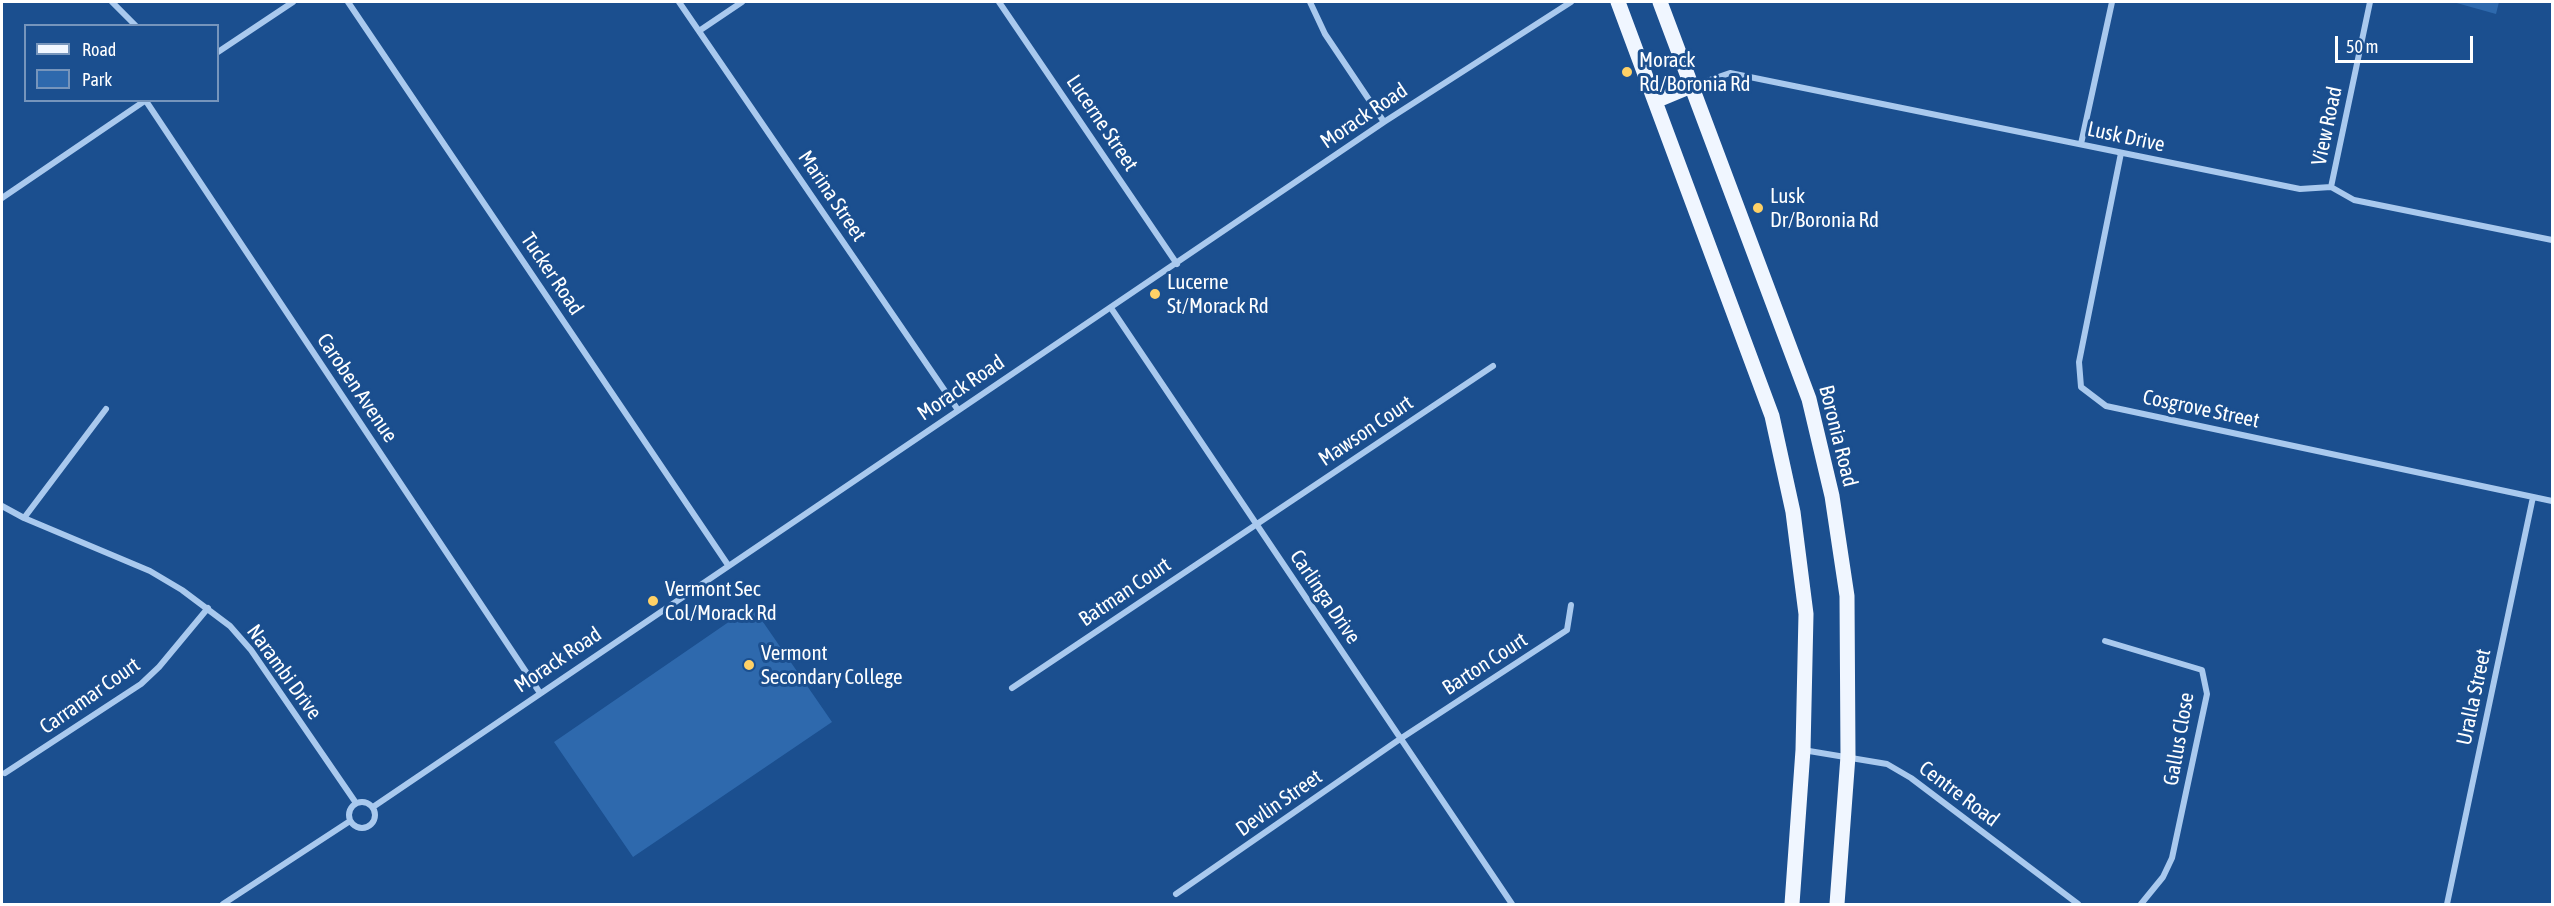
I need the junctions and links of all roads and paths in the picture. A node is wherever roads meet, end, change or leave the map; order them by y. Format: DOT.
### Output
graph roads {
  1 [pos="112,2"];
  2 [pos="294,2"];
  3 [pos="348,2"];
  4 [pos="679,2"];
  5 [pos="742,2"];
  6 [pos="999,2"];
  7 [pos="1310,2"];
  8 [pos="1571,2"];
  9 [pos="1618,2"];
  10 [pos="1660,2"];
  11 [pos="2112,2"];
  12 [pos="2370,2"];
  13 [pos="134,24"];
  14 [pos="699,31"];
  15 [pos="219,51"];
  16 [pos="1691,86"];
  17 [pos="1655,101"];
  18 [pos="145,102"];
  19 [pos="147,102"];
  20 [pos="1384,122"];
  21 [pos="2081,144"];
  22 [pos="2121,153"];
  23 [pos="2331,187"];
  24 [pos="2,198"];
  25 [pos="2553,240"];
  26 [pos="1177,264"];
  27 [pos="1111,308"];
  28 [pos="1493,366"];
  29 [pos="106,410"];
  30 [pos="958,410"];
  31 [pos="2533,496"];
  32 [pos="2553,501"];
  33 [pos="2,506"];
  34 [pos="24,518"];
  35 [pos="1256,523"];
  36 [pos="728,565"];
  37 [pos="1571,605"];
  38 [pos="208,608"];
  39 [pos="2105,641"];
  40 [pos="1012,688"];
  41 [pos="540,693"];
  42 [pos="1401,739"];
  43 [pos="1803,750"];
  44 [pos="1848,756"];
  45 [pos="5,772"];
  46 [pos="356,803"];
  47 [pos="373,807"];
  48 [pos="350,821"];
  49 [pos="1176,894"];
  50 [pos="224,904"];
  51 [pos="1512,904"];
  52 [pos="1792,904"];
  53 [pos="1838,904"];
  54 [pos="2078,904"];
  55 [pos="2141,904"];
  56 [pos="2447,904"];
  1 -- 13 [label="street"];
  2 -- 15 [label="street"];
  3 -- 36 [label="street, Tucker Road"];
  4 -- 14 [label="street, Marina Street"];
  5 -- 14 [label="street"];
  6 -- 26 [label="street, Lucerne Street"];
  7 -- 20 [label="street"];
  8 -- 20 [label="street, Morack Road"];
  9 -- 17 [label="main road"];
  10 -- 16 [label="main road, Boronia Road"];
  11 -- 21 [label="street"];
  12 -- 23 [label="street, View Road"];
  14 -- 30 [label="street, Marina Street"];
  16 -- 17 [label="main road"];
  16 -- 21 [label="street, Lusk Drive"];
  16 -- 44 [label="main road, Boronia Road"];
  17 -- 43 [label="main road"];
  18 -- 24 [label="street"];
  19 -- 41 [label="street, Caroben Avenue"];
  20 -- 26 [label="street, Morack Road"];
  21 -- 22 [label="street, Lusk Drive"];
  22 -- 23 [label="street, Lusk Drive"];
  22 -- 31 [label="street, Cosgrove Street"];
  23 -- 25 [label="street"];
  26 -- 27 [label="street, Morack Road"];
  27 -- 30 [label="street, Morack Road"];
  27 -- 35 [label="street, Carlinga Drive"];
  28 -- 35 [label="street, Mawson Court"];
  29 -- 34 [label="street"];
  30 -- 36 [label="street, Morack Road"];
  31 -- 32 [label="street, Cosgrove Street"];
  31 -- 56 [label="street, Uralla Street"];
  33 -- 34 [label="street, Narambi Drive"];
  34 -- 38 [label="street, Narambi Drive"];
  35 -- 40 [label="street, Batman Court"];
  35 -- 42 [label="street, Carlinga Drive"];
  36 -- 41 [label="street, Morack Road"];
  37 -- 42 [label="street, Barton Court"];
  38 -- 45 [label="street, Carramar Court"];
  38 -- 46 [label="street, Narambi Drive"];
  39 -- 55 [label="street, Gallus Close"];
  41 -- 47 [label="street, Morack Road"];
  42 -- 49 [label="street, Devlin Street"];
  42 -- 51 [label="street, Carlinga Drive"];
  43 -- 44 [label="street, Centre Road"];
  43 -- 52 [label="main road"];
  44 -- 53 [label="main road, Boronia Road"];
  44 -- 54 [label="street, Centre Road"];
  46 -- 47 [label="street"];
  46 -- 48 [label="street"];
  47 -- 48 [label="street"];
  48 -- 50 [label="street"];
}
